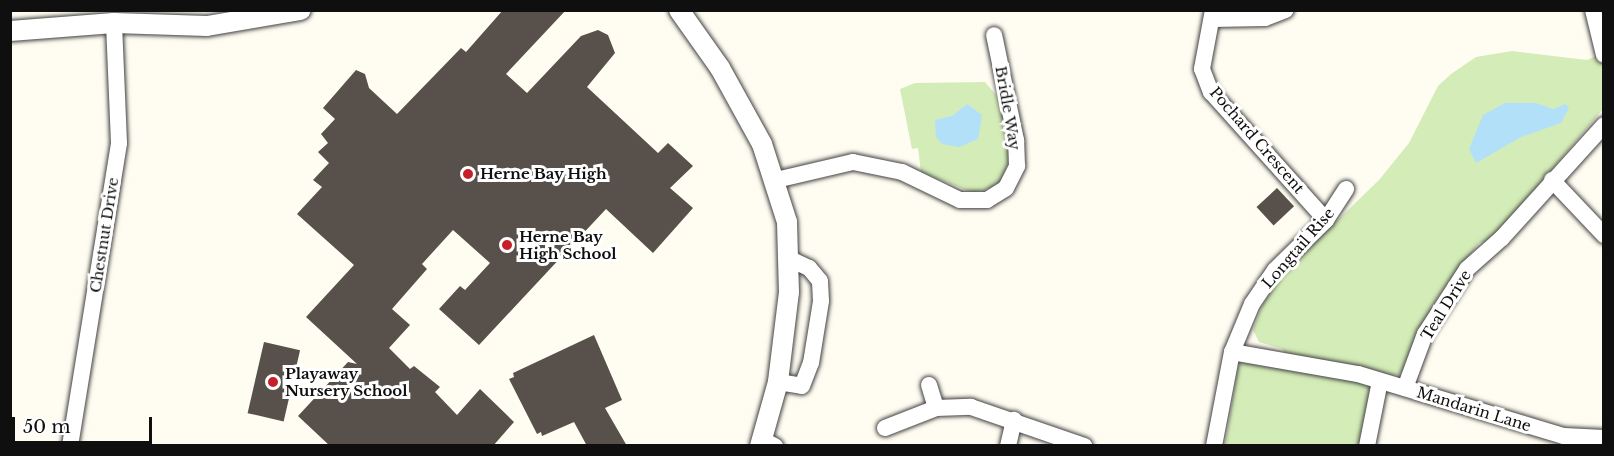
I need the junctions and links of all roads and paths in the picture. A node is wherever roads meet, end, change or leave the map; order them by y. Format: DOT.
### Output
graph roads {
  1 [pos="301,10"];
  2 [pos="679,10"];
  3 [pos="1286,10"];
  4 [pos="1593,10"];
  5 [pos="1213,15"];
  6 [pos="114,22"];
  7 [pos="10,31"];
  8 [pos="994,35"];
  9 [pos="1604,55"];
  10 [pos="1604,125"];
  11 [pos="776,180"];
  12 [pos="1552,180"];
  13 [pos="1346,189"];
  14 [pos="1326,220"];
  15 [pos="1604,235"];
  16 [pos="790,259"];
  17 [pos="1232,352"];
  18 [pos="1380,381"];
  19 [pos="778,382"];
  20 [pos="929,385"];
  21 [pos="1405,388"];
  22 [pos="936,408"];
  23 [pos="1014,420"];
  24 [pos="885,428"];
  25 [pos="1604,438"];
  26 [pos="765,443"];
  27 [pos="70,446"];
  28 [pos="1008,446"];
  29 [pos="1084,446"];
  30 [pos="1214,446"];
  31 [pos="1366,446"];
  1 -- 6 [label="street"];
  2 -- 11 [label="street"];
  3 -- 5 [label="street, Pochard Crescent"];
  4 -- 9 [label="street"];
  5 -- 14 [label="street, Pochard Crescent"];
  6 -- 7 [label="street"];
  6 -- 27 [label="street, Chestnut Drive"];
  8 -- 11 [label="street, Bridle Way"];
  10 -- 12 [label="street, Teal Drive"];
  11 -- 16 [label="street"];
  12 -- 15 [label="street"];
  12 -- 21 [label="street, Teal Drive"];
  13 -- 14 [label="street, Longtail Rise"];
  14 -- 17 [label="street, Longtail Rise"];
  16 -- 19 [label="street"];
  16 -- 19 [label="street"];
  17 -- 18 [label="street, Mandarin Lane"];
  17 -- 30 [label="street, Longtail Rise"];
  18 -- 21 [label="street, Mandarin Lane"];
  18 -- 31 [label="street"];
  19 -- 26 [label="street"];
  20 -- 22 [label="street"];
  21 -- 25 [label="street, Mandarin Lane"];
  22 -- 23 [label="street"];
  22 -- 24 [label="street"];
  23 -- 28 [label="street"];
  23 -- 29 [label="street"];
}
